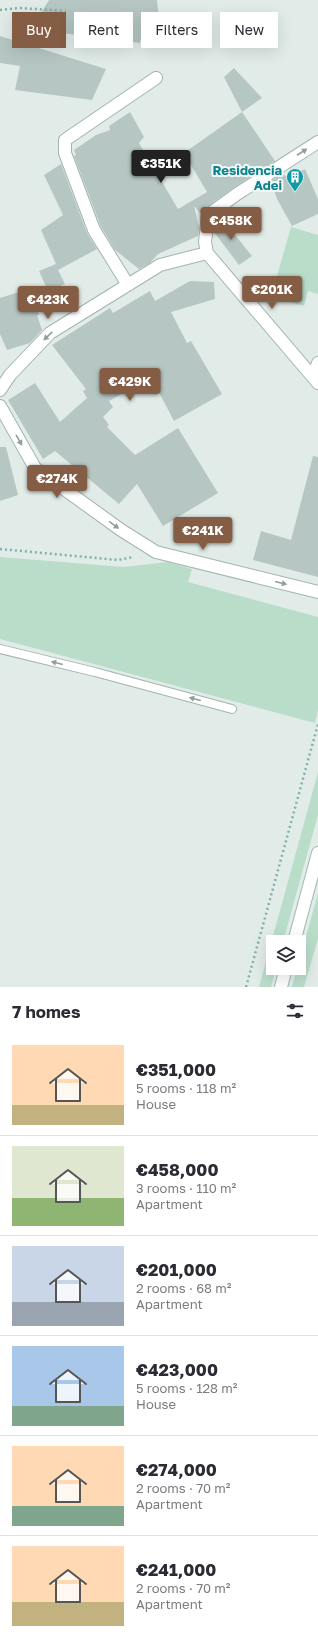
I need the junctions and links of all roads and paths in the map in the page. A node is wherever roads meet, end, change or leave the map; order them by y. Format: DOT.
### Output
graph roads {
  1 [pos="0,10"];
  2 [pos="66,11"];
  3 [pos="156,78"];
  4 [pos="318,142"];
  5 [pos="207,253"];
  6 [pos="128,285"];
  7 [pos="318,363"];
  8 [pos="316,380"];
  9 [pos="0,390"];
  10 [pos="0,406"];
  11 [pos="0,549"];
  12 [pos="156,552"];
  13 [pos="318,592"];
  14 [pos="0,649"];
  15 [pos="232,709"];
  16 [pos="318,724"];
  17 [pos="318,853"];
  18 [pos="296,935"];
  19 [pos="284,975"];
  20 [pos="246,987"];
  21 [pos="281,987"];
  1 -- 2 [label="path"];
  3 -- 6 [label="street"];
  5 -- 4 [label="street, one-way"];
  5 -- 6 [label="street"];
  5 -- 8 [label="street"];
  6 -- 9 [label="street, one-way"];
  7 -- 8 [label="street"];
  10 -- 12 [label="street, one-way"];
  11 -- 12 [label="path"];
  12 -- 13 [label="street, one-way"];
  15 -- 14 [label="lane, one-way"];
  16 -- 20 [label="path"];
  17 -- 18 [label="street"];
  19 -- 21 [label="street"];
}
